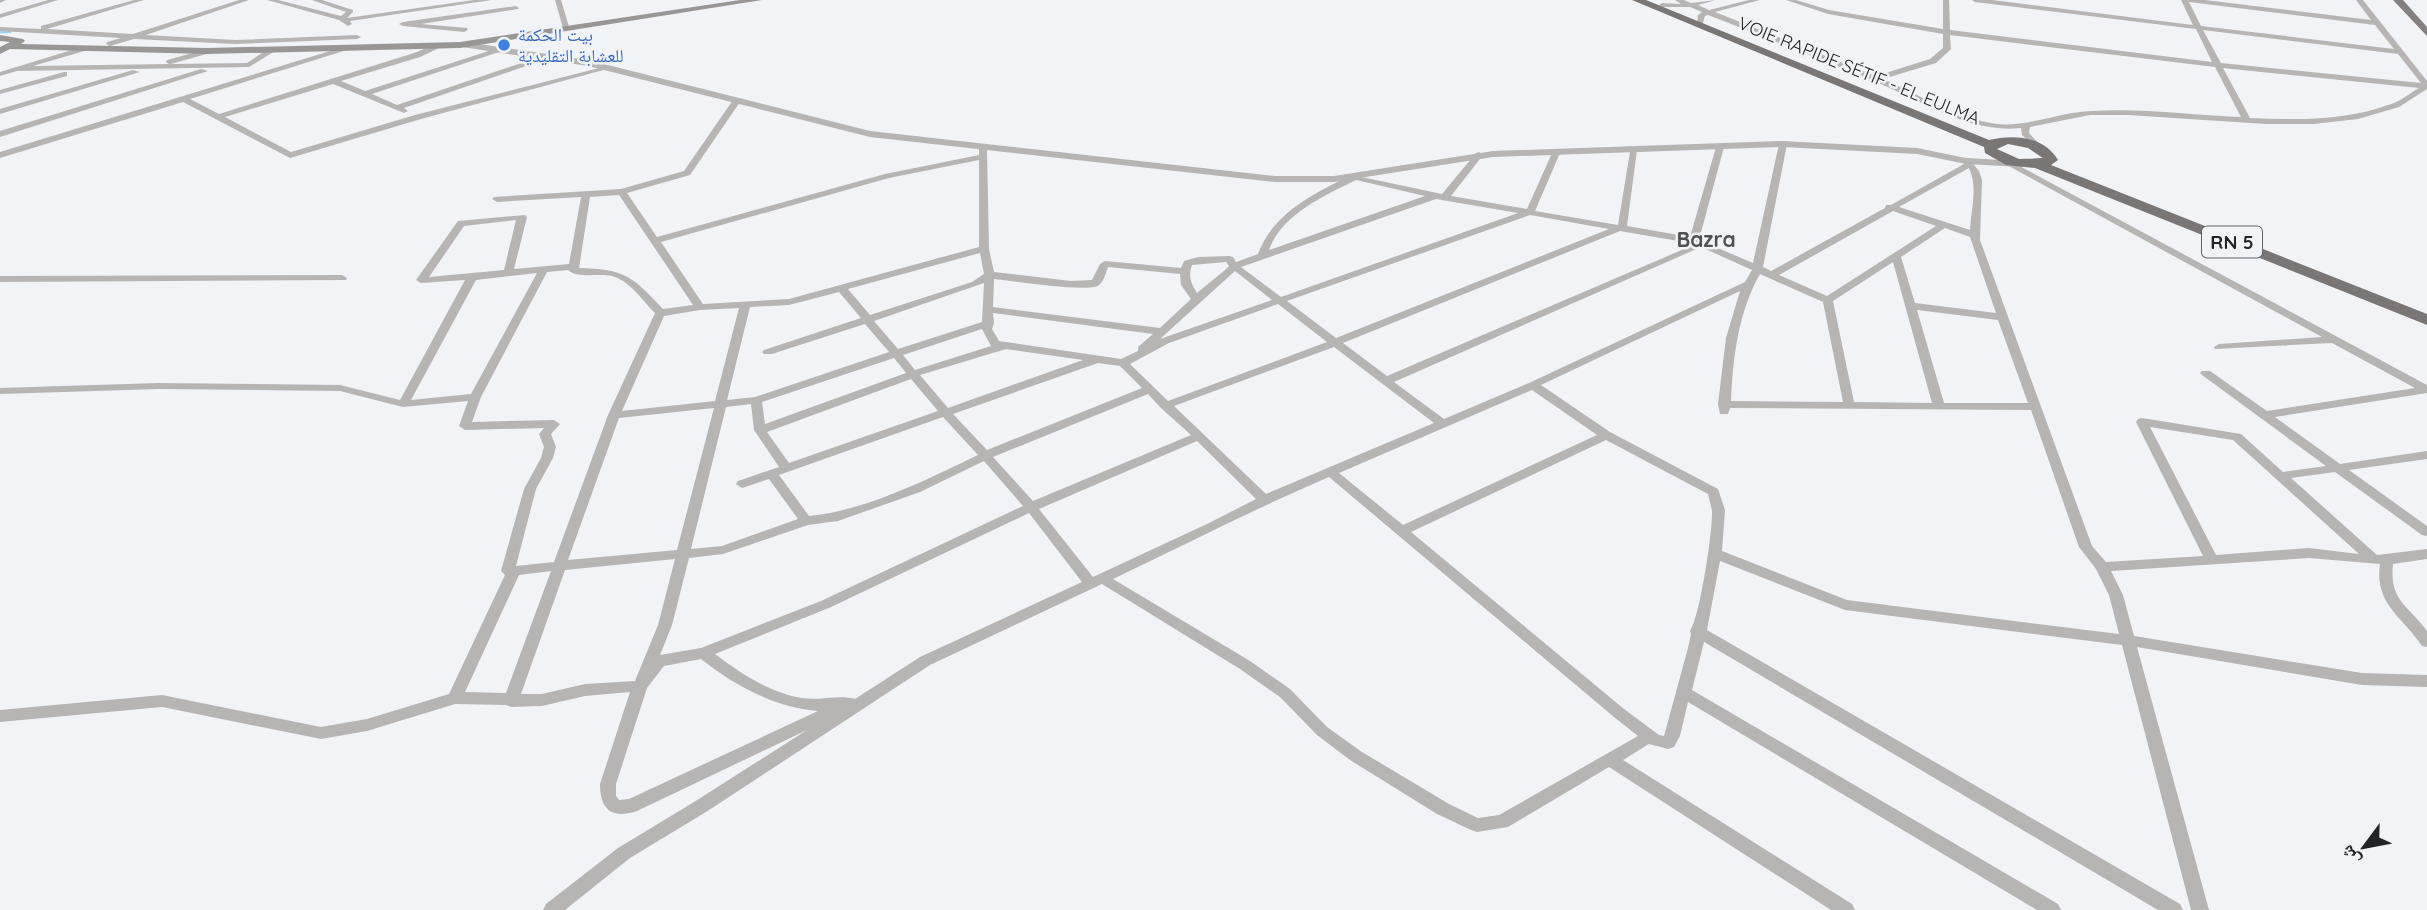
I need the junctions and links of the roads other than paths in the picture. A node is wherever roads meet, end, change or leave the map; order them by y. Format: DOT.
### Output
graph roads {
  1 [pos="55,0"];
  2 [pos="141,0"];
  3 [pos="219,0"];
  4 [pos="246,0"];
  5 [pos="270,0"];
  6 [pos="303,0"];
  7 [pos="315,0"];
  8 [pos="393,0"];
  9 [pos="489,0"];
  10 [pos="558,0"];
  11 [pos="731,0"];
  12 [pos="758,0"];
  13 [pos="1637,0"];
  14 [pos="1649,0"];
  15 [pos="1678,0"];
  16 [pos="1713,0"];
  17 [pos="1757,0"];
  18 [pos="1789,0"];
  19 [pos="1946,0"];
  20 [pos="1975,0"];
  21 [pos="2062,0"];
  22 [pos="2186,0"];
  23 [pos="2360,0"];
  24 [pos="2398,0"];
  25 [pos="234,4"];
  26 [pos="288,4"];
  27 [pos="708,4"];
  28 [pos="1662,5"];
  29 [pos="1691,5"];
  30 [pos="516,8"];
  31 [pos="2066,12"];
  32 [pos="393,13"];
  33 [pos="462,15"];
  34 [pos="0,16"];
  35 [pos="1704,17"];
  36 [pos="344,19"];
  37 [pos="2378,23"];
  38 [pos="566,27"];
  39 [pos="2198,27"];
  40 [pos="0,29"];
  41 [pos="34,32"];
  42 [pos="1947,32"];
  43 [pos="2427,33"];
  44 [pos="133,37"];
  45 [pos="464,37"];
  46 [pos="10,40"];
  47 [pos="360,41"];
  48 [pos="110,44"];
  49 [pos="421,45"];
  50 [pos="436,46"];
  51 [pos="227,47"];
  52 [pos="85,48"];
  53 [pos="346,49"];
  54 [pos="500,50"];
  55 [pos="0,51"];
  56 [pos="207,51"];
  57 [pos="271,51"];
  58 [pos="2398,52"];
  59 [pos="551,56"];
  60 [pos="2219,65"];
  61 [pos="221,66"];
  62 [pos="152,67"];
  63 [pos="607,68"];
  64 [pos="16,69"];
  65 [pos="80,69"];
  66 [pos="0,74"];
  67 [pos="1877,79"];
  68 [pos="334,81"];
  69 [pos="2427,86"];
  70 [pos="0,92"];
  71 [pos="364,94"];
  72 [pos="184,99"];
  73 [pos="736,102"];
  74 [pos="397,108"];
  75 [pos="0,111"];
  76 [pos="218,117"];
  77 [pos="418,117"];
  78 [pos="2246,119"];
  79 [pos="2039,121"];
  80 [pos="1997,127"];
  81 [pos="0,134"];
  82 [pos="1783,144"];
  83 [pos="1998,144"];
  84 [pos="2037,146"];
  85 [pos="1720,147"];
  86 [pos="1634,152"];
  87 [pos="983,153"];
  88 [pos="1556,153"];
  89 [pos="0,155"];
  90 [pos="1479,155"];
  91 [pos="1968,163"];
  92 [pos="2038,163"];
  93 [pos="2009,164"];
  94 [pos="1355,177"];
  95 [pos="622,191"];
  96 [pos="586,194"];
  97 [pos="1440,196"];
  98 [pos="497,199"];
  99 [pos="1889,208"];
  100 [pos="1530,212"];
  101 [pos="1942,226"];
  102 [pos="1622,227"];
  103 [pos="1974,235"];
  104 [pos="656,240"];
  105 [pos="1694,240"];
  106 [pos="984,249"];
  107 [pos="1896,255"];
  108 [pos="1262,257"];
  109 [pos="1234,266"];
  110 [pos="574,267"];
  111 [pos="544,269"];
  112 [pos="1757,270"];
  113 [pos="1185,271"];
  114 [pos="508,272"];
  115 [pos="989,275"];
  116 [pos="1770,276"];
  117 [pos="472,277"];
  118 [pos="342,278"];
  119 [pos="0,279"];
  120 [pos="1748,284"];
  121 [pos="841,288"];
  122 [pos="1196,298"];
  123 [pos="1828,300"];
  124 [pos="1282,301"];
  125 [pos="744,306"];
  126 [pos="1910,306"];
  127 [pos="700,307"];
  128 [pos="987,309"];
  129 [pos="2427,311"];
  130 [pos="660,313"];
  131 [pos="2003,317"];
  132 [pos="867,319"];
  133 [pos="2427,320"];
  134 [pos="989,323"];
  135 [pos="1202,329"];
  136 [pos="1158,333"];
  137 [pos="2334,340"];
  138 [pos="1336,342"];
  139 [pos="1004,346"];
  140 [pos="2219,347"];
  141 [pos="768,352"];
  142 [pos="895,352"];
  143 [pos="1137,354"];
  144 [pos="1095,360"];
  145 [pos="1123,363"];
  146 [pos="2206,373"];
  147 [pos="914,374"];
  148 [pos="1386,381"];
  149 [pos="1533,384"];
  150 [pos="1147,390"];
  151 [pos="2426,390"];
  152 [pos="0,391"];
  153 [pos="475,397"];
  154 [pos="755,400"];
  155 [pos="403,404"];
  156 [pos="1849,405"];
  157 [pos="719,406"];
  158 [pos="1165,406"];
  159 [pos="1939,406"];
  160 [pos="2036,407"];
  161 [pos="944,411"];
  162 [pos="614,415"];
  163 [pos="2265,415"];
  164 [pos="1443,424"];
  165 [pos="760,430"];
  166 [pos="1606,435"];
  167 [pos="1197,437"];
  168 [pos="987,455"];
  169 [pos="2427,455"];
  170 [pos="785,467"];
  171 [pos="2337,467"];
  172 [pos="771,473"];
  173 [pos="1332,473"];
  174 [pos="2280,475"];
  175 [pos="742,484"];
  176 [pos="1264,500"];
  177 [pos="1029,508"];
  178 [pos="806,521"];
  179 [pos="1402,531"];
  180 [pos="2427,533"];
  181 [pos="1716,554"];
  182 [pos="2427,554"];
  183 [pos="682,555"];
  184 [pos="2412,556"];
  185 [pos="2211,559"];
  186 [pos="2374,560"];
  187 [pos="559,566"];
  188 [pos="2102,567"];
  189 [pos="508,571"];
  190 [pos="1096,580"];
  191 [pos="1697,631"];
  192 [pos="2126,640"];
  193 [pos="2427,642"];
  194 [pos="703,653"];
  195 [pos="2427,681"];
  196 [pos="640,686"];
  197 [pos="877,689"];
  198 [pos="1683,692"];
  199 [pos="456,698"];
  200 [pos="510,701"];
  201 [pos="0,716"];
  202 [pos="1650,736"];
  203 [pos="1612,761"];
  204 [pos="552,910"];
  205 [pos="1846,910"];
  206 [pos="2050,910"];
  207 [pos="2174,910"];
  208 [pos="2200,910"];
  1 -- 34 [label="street"];
  2 -- 41 [label="street"];
  3 -- 25 [label="street"];
  4 -- 25 [label="street"];
  5 -- 26 [label="street"];
  6 -- 26 [label="street"];
  7 -- 36 [label="street"];
  8 -- 32 [label="street"];
  9 -- 32 [label="street"];
  10 -- 38 [label="street"];
  11 -- 27 [label="main road"];
  12 -- 27 [label="main road"];
  13 -- 83 [label="highway, VOIE RAPIDE SÉTIF - EL EULMA / RN 5"];
  14 -- 28 [label="highway, VOIE RAPIDE SÉTIF - EL EULMA / RN 5"];
  15 -- 29 [label="street"];
  16 -- 29 [label="street"];
  17 -- 35 [label="street"];
  18 -- 42 [label="street"];
  19 -- 42 [label="street"];
  20 -- 31 [label="street"];
  21 -- 31 [label="street"];
  22 -- 37 [label="street"];
  22 -- 39 [label="street"];
  23 -- 37 [label="street"];
  24 -- 43 [label="main road"];
  25 -- 44 [label="street"];
  26 -- 36 [label="street"];
  27 -- 38 [label="main road"];
  28 -- 29 [label="street"];
  28 -- 35 [label="highway, VOIE RAPIDE SÉTIF - EL EULMA / RN 5"];
  29 -- 35 [label="street"];
  30 -- 33 [label="street"];
  31 -- 39 [label="street"];
  32 -- 36 [label="street"];
  33 -- 45 [label="street"];
  33 -- 45 [label="street"];
  35 -- 67 [label="street"];
  35 -- 83 [label="highway, VOIE RAPIDE SÉTIF - EL EULMA / RN 5"];
  36 -- 47 [label="street"];
  37 -- 58 [label="street"];
  38 -- 45 [label="main road"];
  39 -- 58 [label="street"];
  39 -- 60 [label="street"];
  40 -- 41 [label="street"];
  41 -- 44 [label="street"];
  41 -- 46 [label="street"];
  42 -- 60 [label="street"];
  42 -- 67 [label="street"];
  44 -- 48 [label="street"];
  44 -- 51 [label="street"];
  45 -- 49 [label="main road"];
  45 -- 50 [label="main road"];
  45 -- 54 [label="street"];
  46 -- 48 [label="main road"];
  46 -- 52 [label="main road"];
  46 -- 55 [label="main road"];
  47 -- 49 [label="main road"];
  47 -- 51 [label="main road"];
  48 -- 51 [label="main road"];
  49 -- 50 [label="main road"];
  49 -- 53 [label="main road"];
  50 -- 68 [label="street"];
  51 -- 56 [label="main road"];
  51 -- 57 [label="main road"];
  52 -- 56 [label="main road"];
  52 -- 64 [label="street"];
  53 -- 57 [label="main road"];
  53 -- 72 [label="street"];
  54 -- 59 [label="street"];
  54 -- 71 [label="street"];
  56 -- 62 [label="street"];
  57 -- 61 [label="street"];
  58 -- 69 [label="street"];
  59 -- 63 [label="street"];
  59 -- 74 [label="street"];
  60 -- 69 [label="street"];
  60 -- 78 [label="street"];
  61 -- 62 [label="street"];
  61 -- 81 [label="street"];
  62 -- 65 [label="street"];
  62 -- 75 [label="street"];
  63 -- 73 [label="street"];
  63 -- 77 [label="street"];
  64 -- 65 [label="street"];
  64 -- 66 [label="street"];
  65 -- 70 [label="street"];
  67 -- 80 [label="street"];
  68 -- 71 [label="street"];
  68 -- 76 [label="street"];
  69 -- 78 [label="street"];
  71 -- 74 [label="street"];
  72 -- 76 [label="street"];
  72 -- 89 [label="street"];
  73 -- 87 [label="street"];
  73 -- 95 [label="street"];
  74 -- 77 [label="street"];
  76 -- 77 [label="street"];
  78 -- 79 [label="street"];
  79 -- 80 [label="street"];
  79 -- 84 [label="street"];
  80 -- 83 [label="street"];
  82 -- 85 [label="street"];
  82 -- 91 [label="street"];
  82 -- 112 [label="street"];
  83 -- 84 [label="highway, RN 5"];
  83 -- 91 [label="street"];
  83 -- 92 [label="highway, RN 5"];
  84 -- 92 [label="highway, RN 5"];
  85 -- 86 [label="street"];
  85 -- 105 [label="street"];
  86 -- 88 [label="street"];
  86 -- 102 [label="street"];
  87 -- 94 [label="street"];
  87 -- 104 [label="street"];
  87 -- 106 [label="street"];
  88 -- 90 [label="street"];
  88 -- 100 [label="street"];
  90 -- 94 [label="street"];
  90 -- 97 [label="street"];
  91 -- 93 [label="street"];
  91 -- 99 [label="street"];
  91 -- 103 [label="street"];
  92 -- 93 [label="street"];
  92 -- 129 [label="highway, RN 5"];
  92 -- 133 [label="highway, RN 5"];
  93 -- 137 [label="street"];
  94 -- 97 [label="street"];
  94 -- 108 [label="street"];
  95 -- 96 [label="street"];
  95 -- 104 [label="street"];
  96 -- 98 [label="street"];
  96 -- 110 [label="street"];
  97 -- 100 [label="street"];
  97 -- 108 [label="street"];
  99 -- 101 [label="street"];
  99 -- 116 [label="street"];
  100 -- 102 [label="street"];
  100 -- 124 [label="street"];
  101 -- 103 [label="street"];
  101 -- 107 [label="street"];
  102 -- 105 [label="street"];
  102 -- 138 [label="street"];
  103 -- 131 [label="street"];
  104 -- 127 [label="street"];
  105 -- 112 [label="street"];
  105 -- 148 [label="street"];
  106 -- 115 [label="street"];
  106 -- 121 [label="street"];
  107 -- 123 [label="street"];
  107 -- 126 [label="street"];
  108 -- 109 [label="street"];
  109 -- 113 [label="street"];
  109 -- 122 [label="street"];
  109 -- 124 [label="street"];
  110 -- 111 [label="street"];
  110 -- 130 [label="street"];
  111 -- 114 [label="street"];
  111 -- 153 [label="street"];
  112 -- 116 [label="street"];
  112 -- 120 [label="street"];
  113 -- 115 [label="street"];
  113 -- 122 [label="street"];
  114 -- 117 [label="street"];
  114 -- 117 [label="street"];
  115 -- 128 [label="street"];
  115 -- 132 [label="street"];
  116 -- 123 [label="street"];
  117 -- 155 [label="street"];
  118 -- 119 [label="street"];
  120 -- 149 [label="street"];
  120 -- 156 [label="street"];
  121 -- 125 [label="street"];
  121 -- 132 [label="street"];
  122 -- 136 [label="street"];
  123 -- 156 [label="street"];
  124 -- 135 [label="street"];
  124 -- 138 [label="street"];
  125 -- 127 [label="street"];
  125 -- 157 [label="street"];
  126 -- 131 [label="street"];
  126 -- 159 [label="street"];
  127 -- 130 [label="street"];
  128 -- 134 [label="street"];
  128 -- 136 [label="street"];
  130 -- 162 [label="street"];
  131 -- 160 [label="street"];
  132 -- 141 [label="street"];
  132 -- 142 [label="street"];
  134 -- 139 [label="street"];
  134 -- 142 [label="street"];
  135 -- 136 [label="street"];
  135 -- 143 [label="street"];
  136 -- 143 [label="street"];
  137 -- 140 [label="street"];
  137 -- 151 [label="street"];
  138 -- 148 [label="street"];
  138 -- 158 [label="street"];
  139 -- 144 [label="street"];
  139 -- 147 [label="street"];
  142 -- 147 [label="street"];
  142 -- 154 [label="street"];
  143 -- 145 [label="street"];
  144 -- 145 [label="street"];
  144 -- 161 [label="street"];
  145 -- 150 [label="street"];
  146 -- 163 [label="street"];
  147 -- 161 [label="street"];
  147 -- 165 [label="street"];
  148 -- 164 [label="street"];
  149 -- 164 [label="street"];
  149 -- 166 [label="street"];
  150 -- 158 [label="street"];
  150 -- 168 [label="street"];
  151 -- 163 [label="street"];
  152 -- 155 [label="street"];
  153 -- 155 [label="street"];
  153 -- 189 [label="street"];
  154 -- 157 [label="street"];
  154 -- 165 [label="street"];
  156 -- 159 [label="street"];
  157 -- 162 [label="street"];
  157 -- 183 [label="street"];
  158 -- 167 [label="street"];
  159 -- 160 [label="street"];
  160 -- 188 [label="street"];
  161 -- 168 [label="street"];
  161 -- 170 [label="street"];
  162 -- 187 [label="street"];
  163 -- 171 [label="street"];
  164 -- 173 [label="street"];
  165 -- 170 [label="street"];
  166 -- 179 [label="street"];
  166 -- 181 [label="street"];
  167 -- 176 [label="street"];
  167 -- 177 [label="street"];
  168 -- 177 [label="street"];
  168 -- 178 [label="street"];
  169 -- 171 [label="street"];
  170 -- 172 [label="street"];
  171 -- 174 [label="street"];
  171 -- 180 [label="street"];
  172 -- 175 [label="street"];
  172 -- 178 [label="street"];
  173 -- 176 [label="street"];
  173 -- 179 [label="street"];
  174 -- 185 [label="street"];
  174 -- 186 [label="street"];
  176 -- 190 [label="street"];
  177 -- 190 [label="street"];
  177 -- 194 [label="street"];
  178 -- 183 [label="street"];
  179 -- 202 [label="street"];
  181 -- 191 [label="street"];
  181 -- 192 [label="street"];
  182 -- 184 [label="street"];
  183 -- 187 [label="street"];
  183 -- 196 [label="street"];
  184 -- 186 [label="street"];
  184 -- 193 [label="street"];
  185 -- 186 [label="street"];
  185 -- 188 [label="street"];
  187 -- 189 [label="street"];
  187 -- 200 [label="street"];
  188 -- 192 [label="street"];
  189 -- 199 [label="street"];
  190 -- 197 [label="street"];
  190 -- 203 [label="street"];
  191 -- 198 [label="street"];
  191 -- 207 [label="street"];
  192 -- 195 [label="street"];
  192 -- 208 [label="street"];
  194 -- 196 [label="street"];
  194 -- 197 [label="street"];
  196 -- 197 [label="street"];
  196 -- 200 [label="street"];
  197 -- 204 [label="street"];
  198 -- 202 [label="street"];
  198 -- 206 [label="street"];
  199 -- 200 [label="street"];
  199 -- 201 [label="street"];
  202 -- 203 [label="street"];
  203 -- 205 [label="street"];
}
